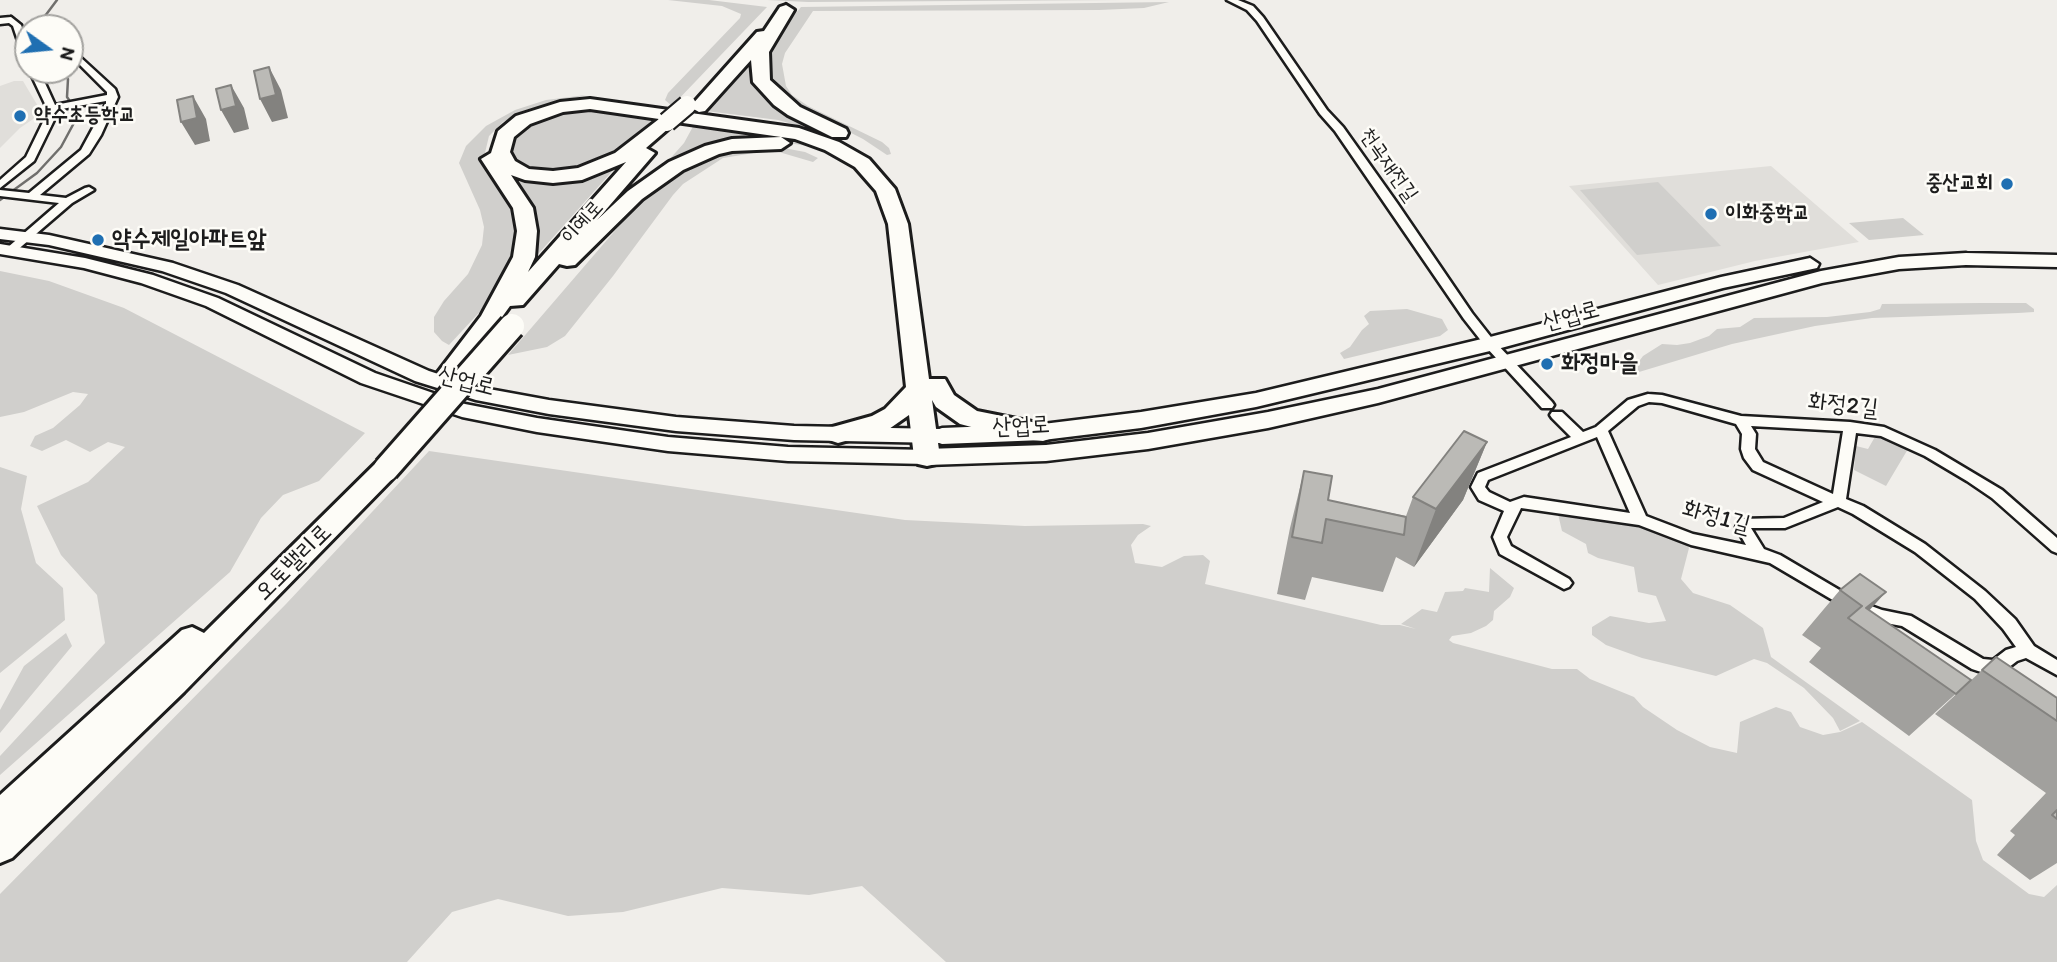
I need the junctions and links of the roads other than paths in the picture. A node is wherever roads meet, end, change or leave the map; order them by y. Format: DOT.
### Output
graph roads {
  1 [pos="1231,0"];
  2 [pos="784,5"];
  3 [pos="84,64"];
  4 [pos="40,84"];
  5 [pos="113,97"];
  6 [pos="51,108"];
  7 [pos="682,116"];
  8 [pos="0,185"];
  9 [pos="89,190"];
  10 [pos="0,192"];
  11 [pos="27,196"];
  12 [pos="68,201"];
  13 [pos="901,210"];
  14 [pos="28,237"];
  15 [pos="4,244"];
  16 [pos="2057,250"];
  17 [pos="567,260"];
  18 [pos="2057,261"];
  19 [pos="498,323"];
  20 [pos="1490,344"];
  21 [pos="1506,362"];
  22 [pos="928,384"];
  23 [pos="1741,421"];
  24 [pos="1850,427"];
  25 [pos="1601,430"];
  26 [pos="1043,432"];
  27 [pos="838,434"];
  28 [pos="1581,438"];
  29 [pos="935,446"];
  30 [pos="377,465"];
  31 [pos="1839,501"];
  32 [pos="1512,509"];
  33 [pos="1640,520"];
  34 [pos="2057,547"];
  35 [pos="1759,553"];
  36 [pos="1564,583"];
  37 [pos="2028,651"];
  38 [pos="2057,668"];
  39 [pos="0,817"];
  40 [pos="0,847"];
  1 -- 20 [label="street, 천곡재전길"];
  2 -- 7 [label="highway, 이예로"];
  2 -- 13 [label="highway"];
  3 -- 5 [label="street"];
  4 -- 6 [label="street"];
  5 -- 6 [label="street"];
  5 -- 11 [label="street"];
  6 -- 8 [label="street"];
  7 -- 13 [label="highway"];
  7 -- 17 [label="highway, 이예로"];
  7 -- 19 [label="highway, 이예로"];
  9 -- 12 [label="street"];
  10 -- 11 [label="street"];
  11 -- 12 [label="street"];
  12 -- 14 [label="street"];
  13 -- 17 [label="highway"];
  13 -- 19 [label="highway"];
  13 -- 22 [label="highway"];
  14 -- 15 [label="main road, 산업로"];
  14 -- 27 [label="main road, 산업로"];
  15 -- 29 [label="main road, 산업로"];
  16 -- 20 [label="main road, 산업로"];
  17 -- 19 [label="highway, 오토밸리로"];
  18 -- 21 [label="main road, 산업로"];
  19 -- 30 [label="highway, 오토밸리로, bridge"];
  19 -- 30 [label="highway, 오토밸리로"];
  20 -- 21 [label="street, 천곡재전길"];
  20 -- 26 [label="main road, 산업로"];
  21 -- 28 [label="street, 천곡재전길"];
  21 -- 29 [label="main road, 산업로"];
  22 -- 26 [label="highway"];
  22 -- 27 [label="highway"];
  22 -- 29 [label="highway"];
  23 -- 24 [label="street, 화정2길"];
  23 -- 25 [label="street, 화정2길"];
  23 -- 31 [label="street"];
  24 -- 31 [label="street"];
  24 -- 34 [label="street, 화정2길"];
  25 -- 28 [label="street"];
  25 -- 33 [label="street"];
  26 -- 29 [label="main road, 산업로"];
  27 -- 29 [label="main road, 산업로"];
  28 -- 32 [label="street"];
  30 -- 39 [label="highway, 오토밸리로"];
  30 -- 40 [label="highway, 오토밸리로"];
  31 -- 35 [label="street"];
  31 -- 37 [label="street"];
  32 -- 33 [label="street, 화정1길"];
  32 -- 36 [label="street"];
  33 -- 35 [label="street, 화정1길"];
  35 -- 37 [label="street, 화정1길"];
  37 -- 38 [label="street"];
}
